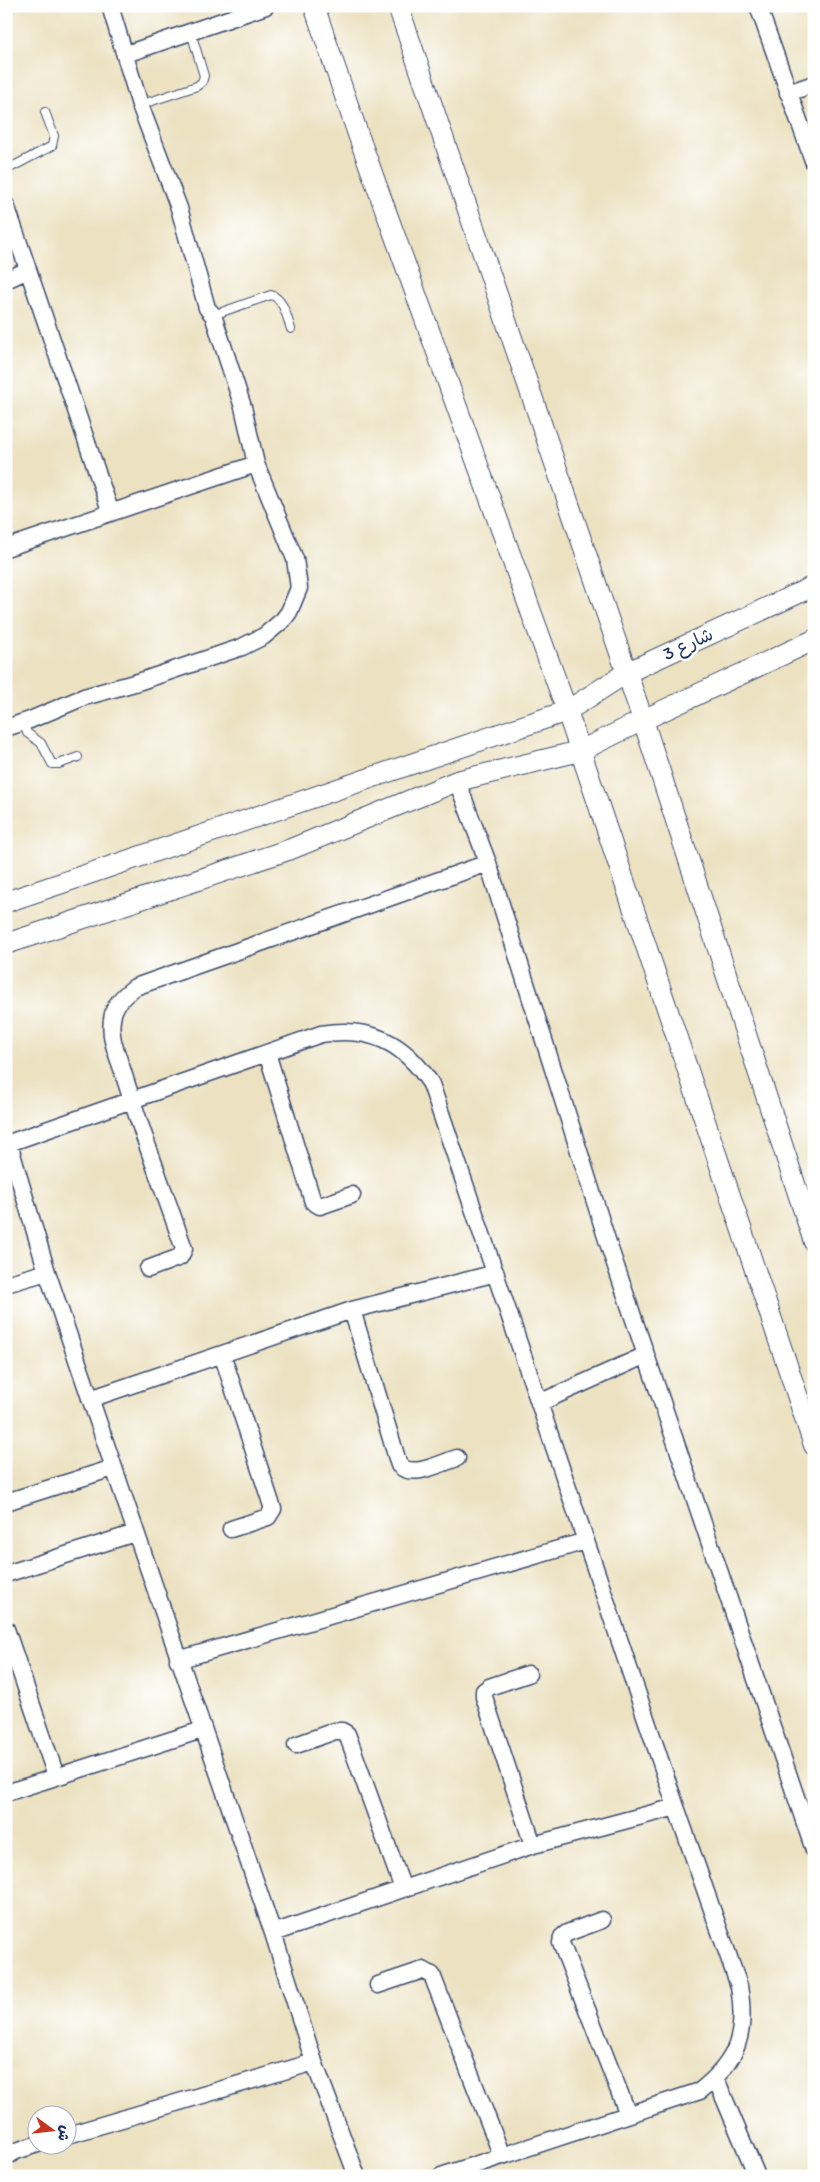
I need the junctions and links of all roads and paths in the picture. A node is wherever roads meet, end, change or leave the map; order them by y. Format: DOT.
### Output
graph roads {
  1 [pos="110,6"];
  2 [pos="266,6"];
  3 [pos="314,6"];
  4 [pos="398,6"];
  5 [pos="758,6"];
  6 [pos="190,32"];
  7 [pos="126,54"];
  8 [pos="814,84"];
  9 [pos="788,93"];
  10 [pos="140,105"];
  11 [pos="46,112"];
  12 [pos="814,164"];
  13 [pos="6,170"];
  14 [pos="6,205"];
  15 [pos="28,270"];
  16 [pos="6,280"];
  17 [pos="213,316"];
  18 [pos="291,329"];
  19 [pos="256,464"];
  20 [pos="111,513"];
  21 [pos="6,548"];
  22 [pos="814,586"];
  23 [pos="814,640"];
  24 [pos="626,672"];
  25 [pos="567,711"];
  26 [pos="30,720"];
  27 [pos="643,720"];
  28 [pos="6,728"];
  29 [pos="580,751"];
  30 [pos="78,757"];
  31 [pos="457,781"];
  32 [pos="488,863"];
  33 [pos="6,902"];
  34 [pos="6,944"];
  35 [pos="267,1053"];
  36 [pos="131,1100"];
  37 [pos="7,1144"];
  38 [pos="352,1196"];
  39 [pos="814,1242"];
  40 [pos="148,1269"];
  41 [pos="47,1272"];
  42 [pos="496,1273"];
  43 [pos="6,1284"];
  44 [pos="352,1310"];
  45 [pos="222,1354"];
  46 [pos="646,1355"];
  47 [pos="90,1399"];
  48 [pos="539,1403"];
  49 [pos="814,1445"];
  50 [pos="457,1458"];
  51 [pos="113,1468"];
  52 [pos="6,1502"];
  53 [pos="230,1529"];
  54 [pos="135,1533"];
  55 [pos="586,1540"];
  56 [pos="6,1574"];
  57 [pos="6,1629"];
  58 [pos="178,1660"];
  59 [pos="528,1674"];
  60 [pos="202,1730"];
  61 [pos="296,1745"];
  62 [pos="56,1776"];
  63 [pos="6,1793"];
  64 [pos="676,1807"];
  65 [pos="532,1844"];
  66 [pos="814,1850"];
  67 [pos="402,1889"];
  68 [pos="602,1920"];
  69 [pos="273,1933"];
  70 [pos="378,1985"];
  71 [pos="314,2062"];
  72 [pos="716,2078"];
  73 [pos="628,2114"];
  74 [pos="78,2132"];
  75 [pos="28,2147"];
  76 [pos="502,2156"];
  77 [pos="6,2157"];
  78 [pos="357,2176"];
  79 [pos="441,2176"];
  80 [pos="757,2176"];
  1 -- 7 [label="street"];
  2 -- 6 [label="street"];
  3 -- 25 [label="street"];
  4 -- 24 [label="street"];
  5 -- 9 [label="street"];
  6 -- 7 [label="street"];
  6 -- 10 [label="lane"];
  7 -- 10 [label="street"];
  8 -- 9 [label="street"];
  9 -- 12 [label="street"];
  10 -- 17 [label="street"];
  11 -- 13 [label="lane"];
  14 -- 15 [label="street"];
  15 -- 16 [label="street"];
  15 -- 20 [label="street"];
  17 -- 18 [label="lane"];
  17 -- 19 [label="street"];
  19 -- 20 [label="street"];
  19 -- 26 [label="street"];
  20 -- 21 [label="street"];
  22 -- 24 [label="street, شارع 3"];
  23 -- 27 [label="street"];
  24 -- 25 [label="street, شارع 3"];
  24 -- 27 [label="street"];
  25 -- 29 [label="street"];
  25 -- 33 [label="street, شارع 3"];
  26 -- 28 [label="street"];
  26 -- 30 [label="lane"];
  27 -- 29 [label="street"];
  27 -- 39 [label="street"];
  29 -- 31 [label="street"];
  29 -- 49 [label="street"];
  31 -- 32 [label="street"];
  31 -- 34 [label="street"];
  32 -- 36 [label="street"];
  32 -- 46 [label="street"];
  35 -- 36 [label="street"];
  35 -- 38 [label="street"];
  35 -- 42 [label="street"];
  36 -- 37 [label="street"];
  36 -- 40 [label="street"];
  37 -- 41 [label="street"];
  41 -- 43 [label="street"];
  41 -- 47 [label="street"];
  42 -- 44 [label="street"];
  42 -- 48 [label="street"];
  44 -- 45 [label="street"];
  44 -- 50 [label="street"];
  45 -- 47 [label="street"];
  45 -- 53 [label="street"];
  46 -- 48 [label="street"];
  46 -- 66 [label="street"];
  47 -- 51 [label="street"];
  48 -- 55 [label="street"];
  51 -- 52 [label="street"];
  51 -- 54 [label="street"];
  54 -- 56 [label="street"];
  54 -- 58 [label="street"];
  55 -- 58 [label="street"];
  55 -- 64 [label="street"];
  57 -- 62 [label="street"];
  58 -- 60 [label="street"];
  59 -- 65 [label="street"];
  60 -- 62 [label="street"];
  60 -- 69 [label="street"];
  61 -- 67 [label="street"];
  62 -- 63 [label="street"];
  64 -- 65 [label="street"];
  64 -- 72 [label="street"];
  65 -- 67 [label="street"];
  67 -- 69 [label="street"];
  68 -- 73 [label="street"];
  69 -- 71 [label="street"];
  70 -- 76 [label="street"];
  71 -- 74 [label="street"];
  71 -- 78 [label="street"];
  72 -- 73 [label="street"];
  72 -- 80 [label="street"];
  73 -- 76 [label="street"];
  75 -- 77 [label="street"];
  76 -- 79 [label="street"];
}
